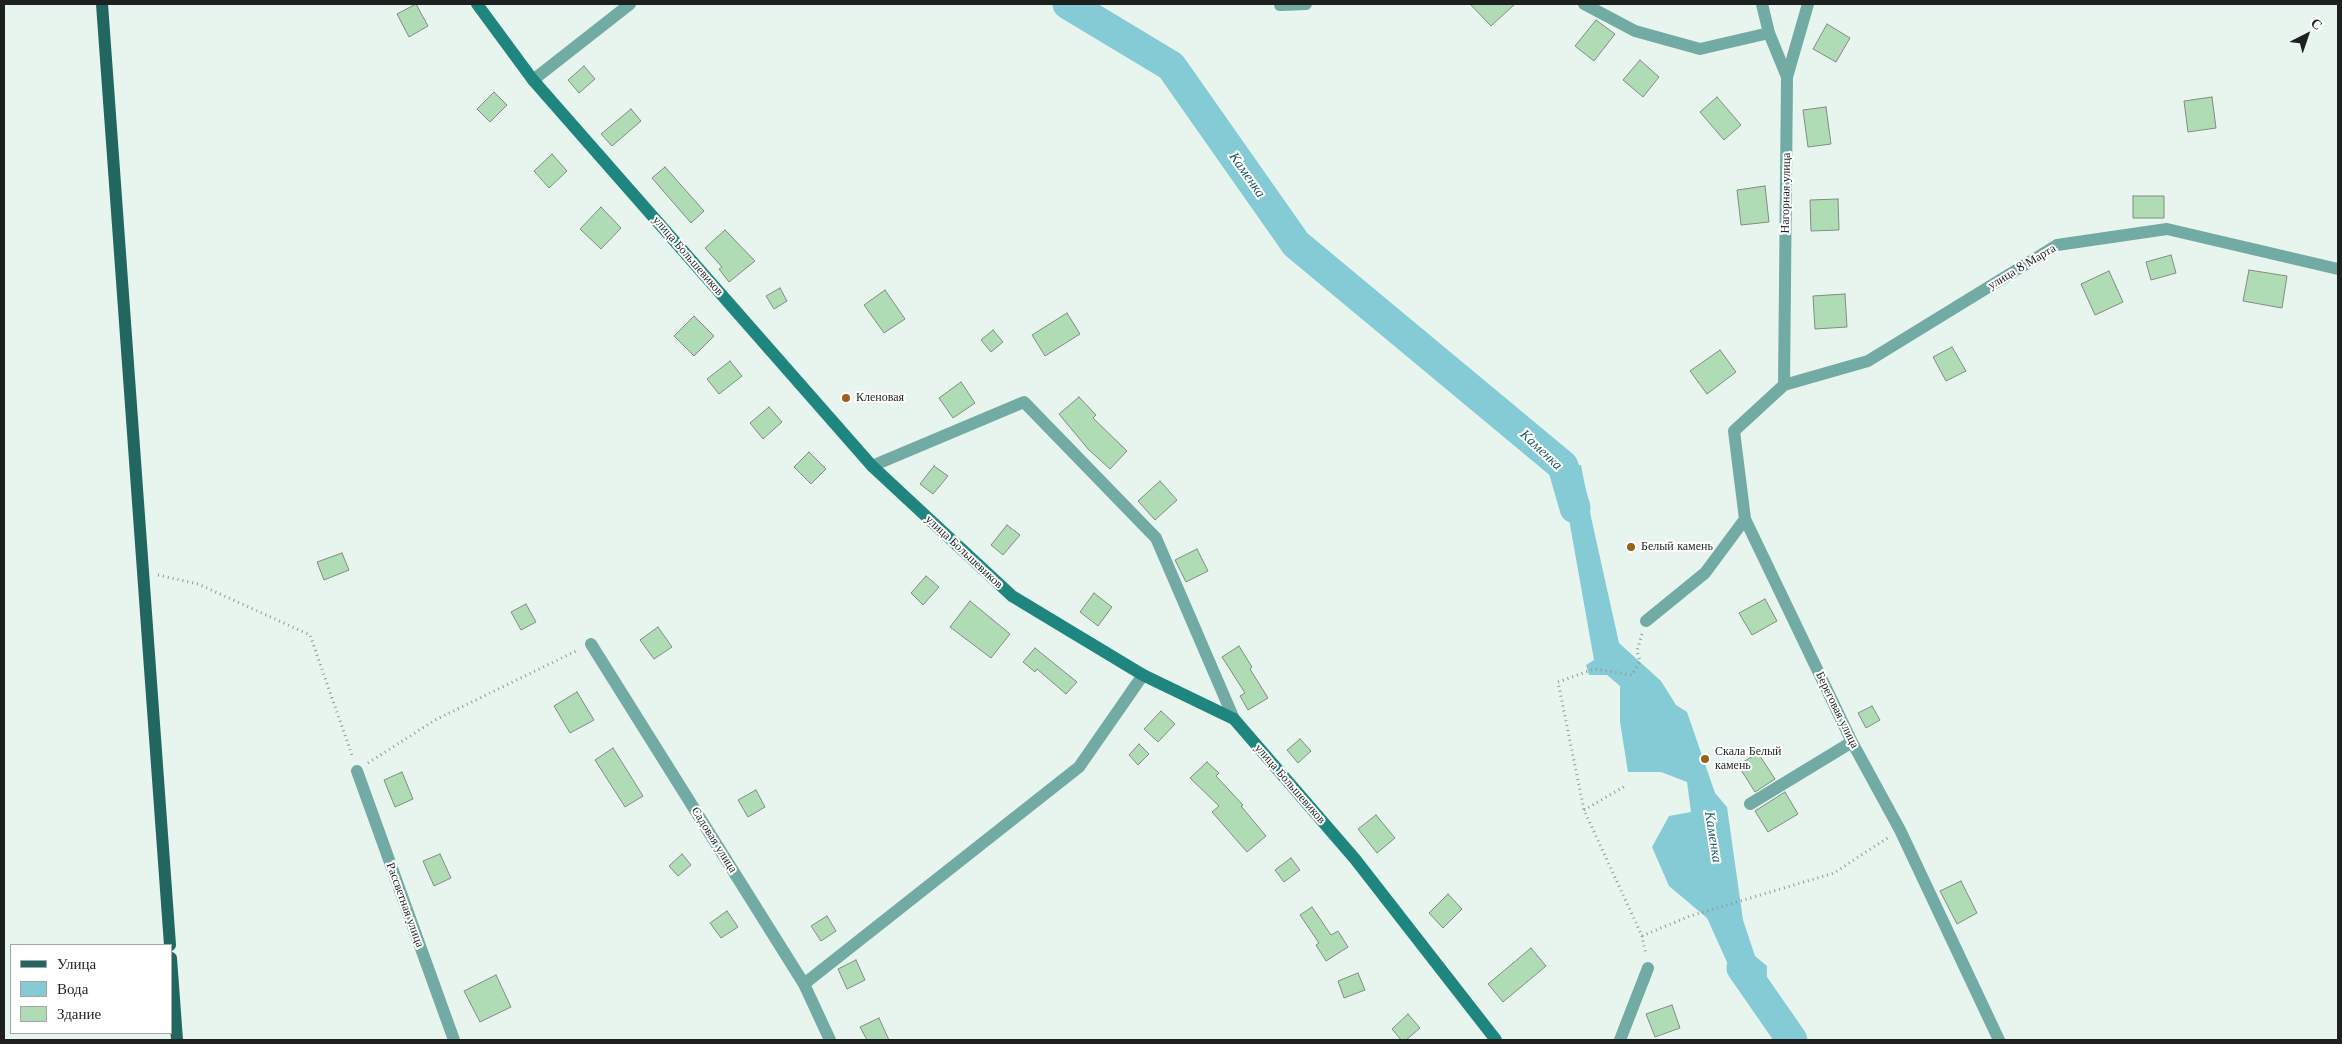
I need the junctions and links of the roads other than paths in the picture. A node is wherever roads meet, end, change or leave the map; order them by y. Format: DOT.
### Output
graph roads {
  1 [pos="102,4"];
  2 [pos="477,4"];
  3 [pos="630,4"];
  4 [pos="1306,4"];
  5 [pos="1584,4"];
  6 [pos="1762,4"];
  7 [pos="1280,5"];
  8 [pos="1805,5"];
  9 [pos="1769,33"];
  10 [pos="1787,77"];
  11 [pos="533,80"];
  12 [pos="2338,269"];
  13 [pos="1784,385"];
  14 [pos="872,466"];
  15 [pos="1745,519"];
  16 [pos="1646,621"];
  17 [pos="591,644"];
  18 [pos="1143,675"];
  19 [pos="1234,719"];
  20 [pos="1852,742"];
  21 [pos="357,770"];
  22 [pos="1750,804"];
  23 [pos="170,944"];
  24 [pos="1648,968"];
  25 [pos="172,972"];
  26 [pos="804,984"];
  27 [pos="177,1040"];
  28 [pos="454,1040"];
  29 [pos="830,1040"];
  30 [pos="1496,1040"];
  31 [pos="1620,1040"];
  32 [pos="1999,1040"];
  1 -- 23 [label="main road"];
  2 -- 11 [label="street, улица Большевиков"];
  3 -- 11 [label="street"];
  4 -- 7 [label="street"];
  5 -- 9 [label="street"];
  6 -- 9 [label="street"];
  8 -- 10 [label="street, Нагорная улица"];
  9 -- 10 [label="street"];
  10 -- 13 [label="street, Нагорная улица"];
  11 -- 14 [label="street, улица Большевиков"];
  12 -- 13 [label="street, улица 8 Марта"];
  13 -- 15 [label="street, Береговая улица"];
  14 -- 18 [label="street, улица Большевиков"];
  14 -- 19 [label="street"];
  15 -- 16 [label="street"];
  15 -- 20 [label="street, Береговая улица"];
  17 -- 26 [label="street, Садовая улица"];
  18 -- 19 [label="street, улица Большевиков"];
  18 -- 26 [label="street"];
  19 -- 30 [label="street, улица Большевиков"];
  20 -- 22 [label="street"];
  20 -- 32 [label="street, Береговая улица"];
  21 -- 28 [label="street, Рассветная улица"];
  24 -- 31 [label="street"];
  25 -- 27 [label="main road"];
  26 -- 29 [label="street, Садовая улица"];
}
